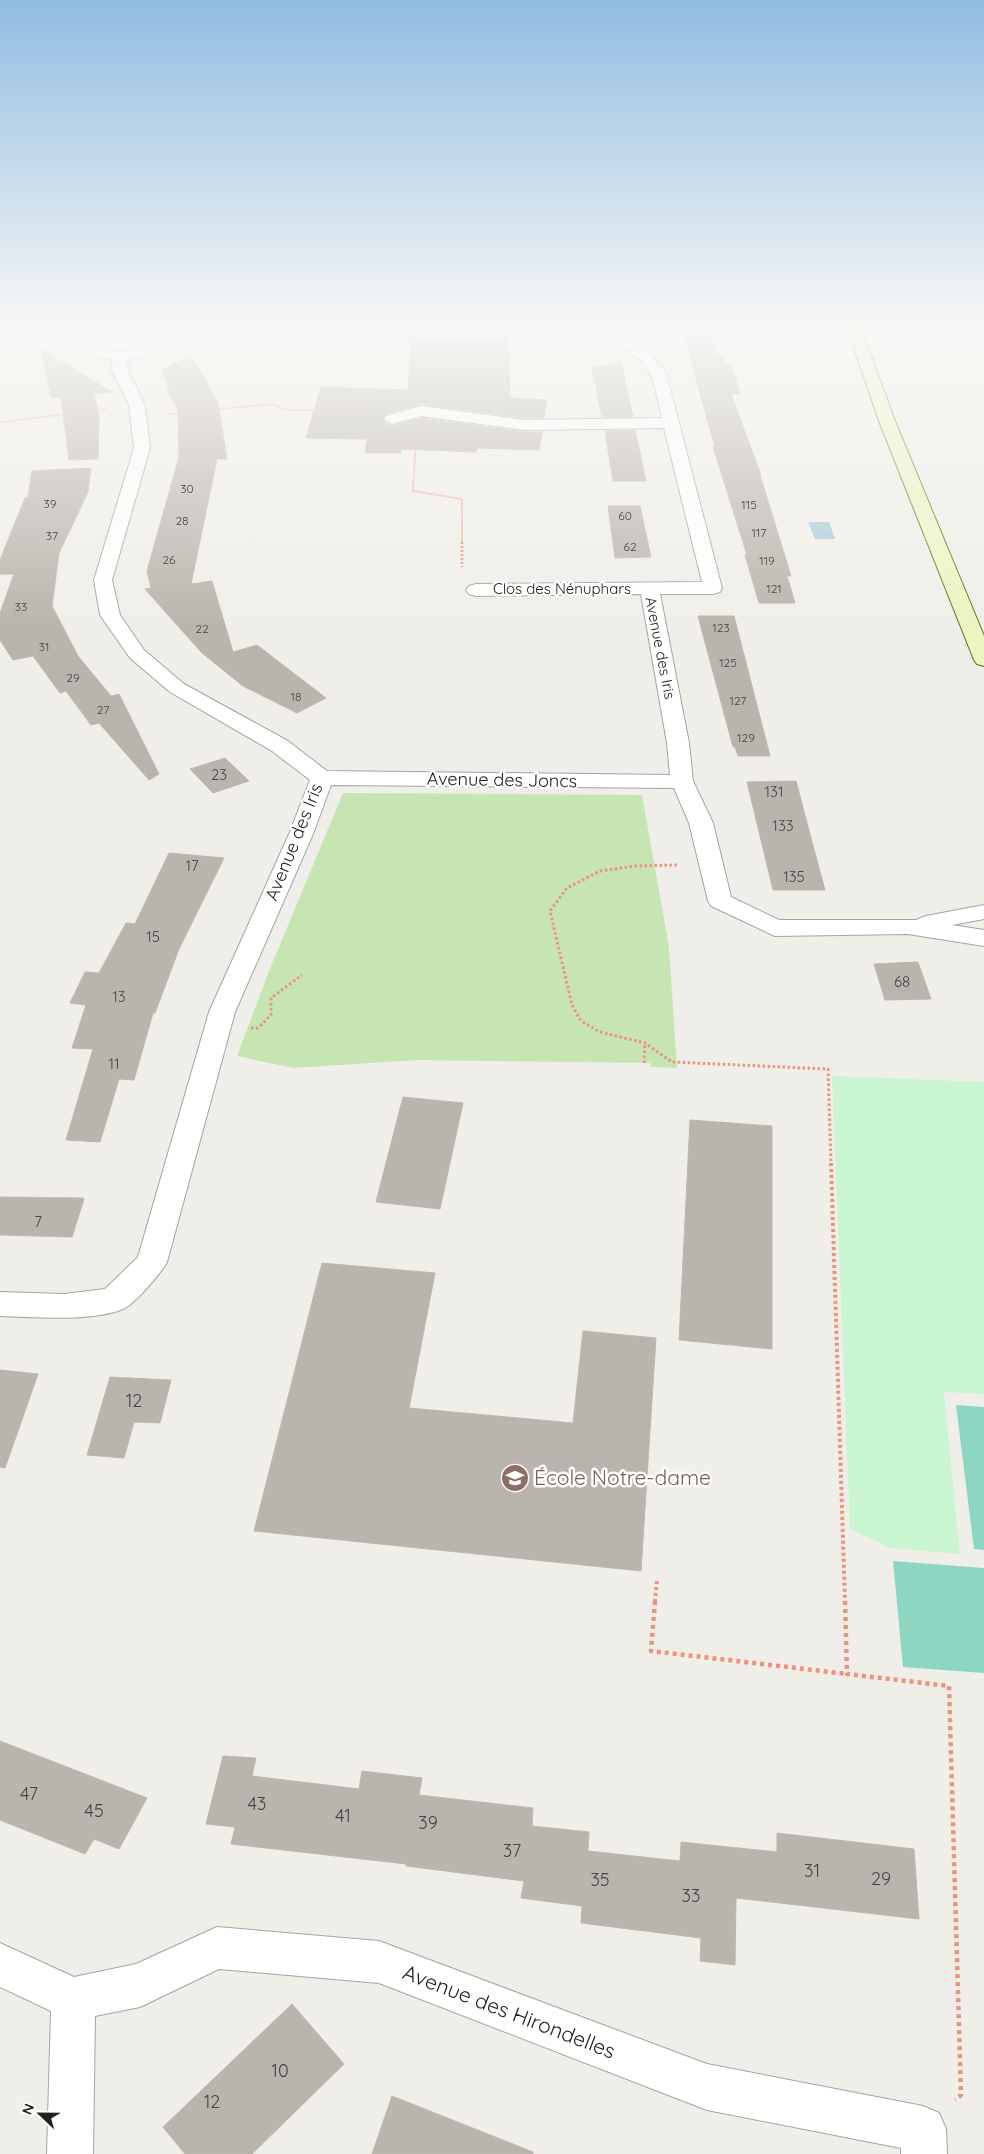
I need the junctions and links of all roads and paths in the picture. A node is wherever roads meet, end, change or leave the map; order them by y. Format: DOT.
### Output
graph roads {
  1 [pos="140,426"];
  2 [pos="417,426"];
  3 [pos="671,426"];
  4 [pos="889,426"];
  5 [pos="649,588"];
  6 [pos="476,590"];
  7 [pos="984,660"];
  8 [pos="322,778"];
  9 [pos="682,780"];
  10 [pos="711,865"];
  11 [pos="984,912"];
  12 [pos="908,926"];
  13 [pos="984,938"];
  14 [pos="302,975"];
  15 [pos="218,1027"];
  16 [pos="645,1043"];
  17 [pos="644,1063"];
  18 [pos="0,1304"];
  19 [pos="656,1579"];
  20 [pos="847,1674"];
  21 [pos="0,1964"];
  22 [pos="73,1999"];
  23 [pos="924,2142"];
  24 [pos="70,2154"];
  1 -- 8 [label="street, Avenue des Iris"];
  2 -- 6 [label="path"];
  3 -- 5 [label="street, Avenue des Iris"];
  4 -- 7 [label="main road"];
  5 -- 6 [label="street, Clos des Nénuphars"];
  5 -- 9 [label="street, Avenue des Iris"];
  8 -- 9 [label="street, Avenue des Joncs"];
  8 -- 15 [label="street, Avenue des Iris"];
  9 -- 10 [label="street, Avenue des Iris"];
  10 -- 12 [label="street, Avenue des Iris"];
  10 -- 16 [label="path"];
  11 -- 12 [label="street, Avenue des Iris"];
  12 -- 13 [label="street, Avenue des Iris"];
  14 -- 15 [label="path"];
  15 -- 18 [label="street, Avenue des Iris"];
  16 -- 17 [label="path"];
  16 -- 20 [label="path"];
  19 -- 20 [label="path"];
  20 -- 23 [label="path"];
  21 -- 22 [label="street"];
  22 -- 23 [label="street, Avenue des Hirondelles"];
  22 -- 24 [label="street"];
}
